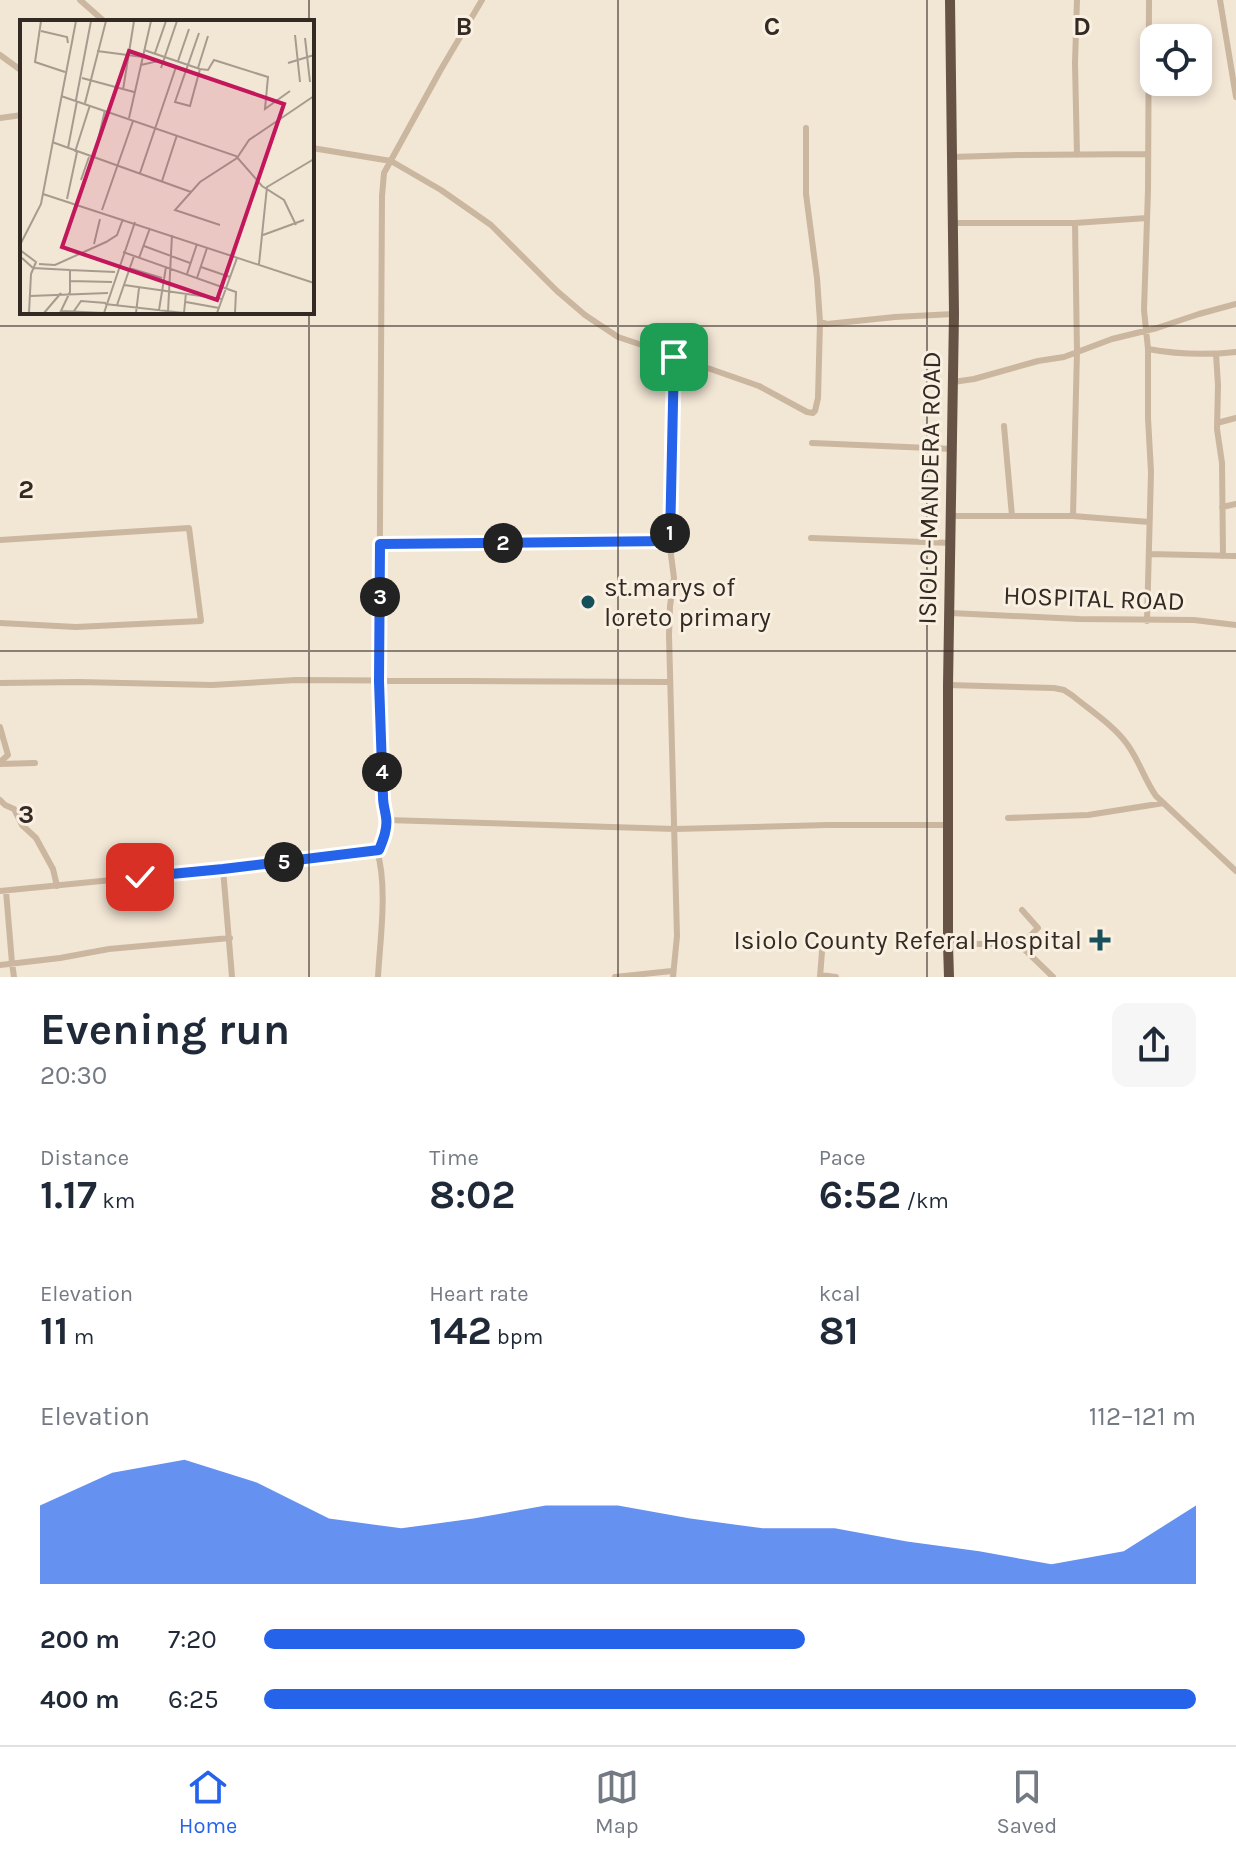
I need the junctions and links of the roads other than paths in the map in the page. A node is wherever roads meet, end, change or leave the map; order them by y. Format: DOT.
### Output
graph roads {
  1 [pos="80,0"];
  2 [pos="482,0"];
  3 [pos="950,0"];
  4 [pos="1077,0"];
  5 [pos="1149,0"];
  6 [pos="1220,0"];
  7 [pos="103,20"];
  8 [pos="0,55"];
  9 [pos="20,70"];
  10 [pos="1236,97"];
  11 [pos="20,115"];
  12 [pos="0,118"];
  13 [pos="806,128"];
  14 [pos="314,148"];
  15 [pos="1148,154"];
  16 [pos="1077,155"];
  17 [pos="952,157"];
  18 [pos="391,161"];
  19 [pos="1147,218"];
  20 [pos="953,223"];
  21 [pos="1075,223"];
  22 [pos="1236,304"];
  23 [pos="954,314"];
  24 [pos="820,322"];
  25 [pos="1146,331"];
  26 [pos="1148,349"];
  27 [pos="1077,351"];
  28 [pos="1236,352"];
  29 [pos="1216,354"];
  30 [pos="674,357"];
  31 [pos="953,382"];
  32 [pos="1236,418"];
  33 [pos="1217,423"];
  34 [pos="1004,426"];
  35 [pos="812,443"];
  36 [pos="953,449"];
  37 [pos="1236,504"];
  38 [pos="1222,507"];
  39 [pos="952,516"];
  40 [pos="1012,516"];
  41 [pos="1073,516"];
  42 [pos="1149,522"];
  43 [pos="811,538"];
  44 [pos="0,540"];
  45 [pos="670,541"];
  46 [pos="952,543"];
  47 [pos="380,544"];
  48 [pos="1149,554"];
  49 [pos="1223,556"];
  50 [pos="1236,556"];
  51 [pos="950,613"];
  52 [pos="1147,621"];
  53 [pos="0,623"];
  54 [pos="1236,625"];
  55 [pos="379,681"];
  56 [pos="670,682"];
  57 [pos="0,683"];
  58 [pos="948,685"];
  59 [pos="0,727"];
  60 [pos="0,763"];
  61 [pos="35,763"];
  62 [pos="0,800"];
  63 [pos="1164,803"];
  64 [pos="1008,818"];
  65 [pos="387,820"];
  66 [pos="948,825"];
  67 [pos="675,829"];
  68 [pos="377,851"];
  69 [pos="223,869"];
  70 [pos="1236,871"];
  71 [pos="57,886"];
  72 [pos="3,891"];
  73 [pos="1022,910"];
  74 [pos="230,938"];
  75 [pos="823,939"];
  76 [pos="948,944"];
  77 [pos="1021,945"];
  78 [pos="12,963"];
  79 [pos="0,965"];
  80 [pos="673,974"];
  81 [pos="820,976"];
  82 [pos="14,977"];
  83 [pos="232,977"];
  84 [pos="378,977"];
  85 [pos="615,977"];
  86 [pos="836,977"];
  87 [pos="949,977"];
  88 [pos="1053,977"];
  1 -- 7 [label="street"];
  2 -- 18 [label="street"];
  3 -- 17 [label="highway, ISIOLO-MANDERA ROAD"];
  4 -- 16 [label="street"];
  5 -- 15 [label="street"];
  6 -- 10 [label="street"];
  8 -- 9 [label="street"];
  11 -- 12 [label="street"];
  13 -- 24 [label="street"];
  14 -- 18 [label="street"];
  15 -- 16 [label="street"];
  15 -- 19 [label="street"];
  16 -- 17 [label="street"];
  17 -- 20 [label="highway, ISIOLO-MANDERA ROAD"];
  18 -- 30 [label="street"];
  18 -- 47 [label="street"];
  19 -- 21 [label="street"];
  19 -- 25 [label="street"];
  20 -- 21 [label="street"];
  20 -- 23 [label="highway, ISIOLO-MANDERA ROAD"];
  21 -- 27 [label="street"];
  22 -- 25 [label="street"];
  23 -- 24 [label="street"];
  23 -- 31 [label="highway, ISIOLO-MANDERA ROAD"];
  24 -- 30 [label="street"];
  25 -- 26 [label="street"];
  25 -- 27 [label="street"];
  26 -- 29 [label="street"];
  26 -- 42 [label="street"];
  27 -- 31 [label="street"];
  27 -- 41 [label="street"];
  28 -- 29 [label="street"];
  29 -- 33 [label="street"];
  30 -- 45 [label="street"];
  31 -- 36 [label="highway, ISIOLO-MANDERA ROAD"];
  32 -- 33 [label="street"];
  33 -- 38 [label="street"];
  34 -- 40 [label="street"];
  35 -- 36 [label="street"];
  36 -- 39 [label="highway, ISIOLO-MANDERA ROAD"];
  37 -- 38 [label="street"];
  38 -- 49 [label="street"];
  39 -- 40 [label="street"];
  39 -- 46 [label="highway, ISIOLO-MANDERA ROAD"];
  40 -- 41 [label="street"];
  41 -- 42 [label="street"];
  42 -- 48 [label="street"];
  43 -- 46 [label="street"];
  44 -- 53 [label="street"];
  45 -- 47 [label="street"];
  45 -- 56 [label="street"];
  46 -- 51 [label="highway, ISIOLO-MANDERA ROAD"];
  47 -- 55 [label="street"];
  48 -- 49 [label="street"];
  48 -- 52 [label="street"];
  49 -- 50 [label="street"];
  51 -- 52 [label="street, HOSPITAL ROAD"];
  51 -- 58 [label="highway, ISIOLO-MANDERA ROAD"];
  52 -- 54 [label="street, HOSPITAL ROAD"];
  55 -- 56 [label="street"];
  55 -- 57 [label="street"];
  55 -- 65 [label="street"];
  56 -- 67 [label="street"];
  58 -- 63 [label="street"];
  58 -- 66 [label="highway, ISIOLO-MANDERA ROAD"];
  59 -- 60 [label="street"];
  60 -- 61 [label="street"];
  62 -- 71 [label="street"];
  63 -- 64 [label="street"];
  63 -- 70 [label="street"];
  65 -- 67 [label="street"];
  65 -- 68 [label="street"];
  66 -- 67 [label="street"];
  66 -- 76 [label="highway, ISIOLO-MANDERA ROAD"];
  67 -- 80 [label="street"];
  68 -- 69 [label="street"];
  68 -- 84 [label="street"];
  69 -- 71 [label="street"];
  69 -- 74 [label="street"];
  71 -- 72 [label="street"];
  72 -- 78 [label="street"];
  73 -- 77 [label="street"];
  74 -- 78 [label="street"];
  74 -- 83 [label="street"];
  75 -- 81 [label="street"];
  76 -- 77 [label="street"];
  76 -- 87 [label="highway, ISIOLO-MANDERA ROAD"];
  77 -- 88 [label="street"];
  78 -- 79 [label="street"];
  78 -- 82 [label="street"];
  80 -- 85 [label="street"];
  81 -- 86 [label="street"];
}
